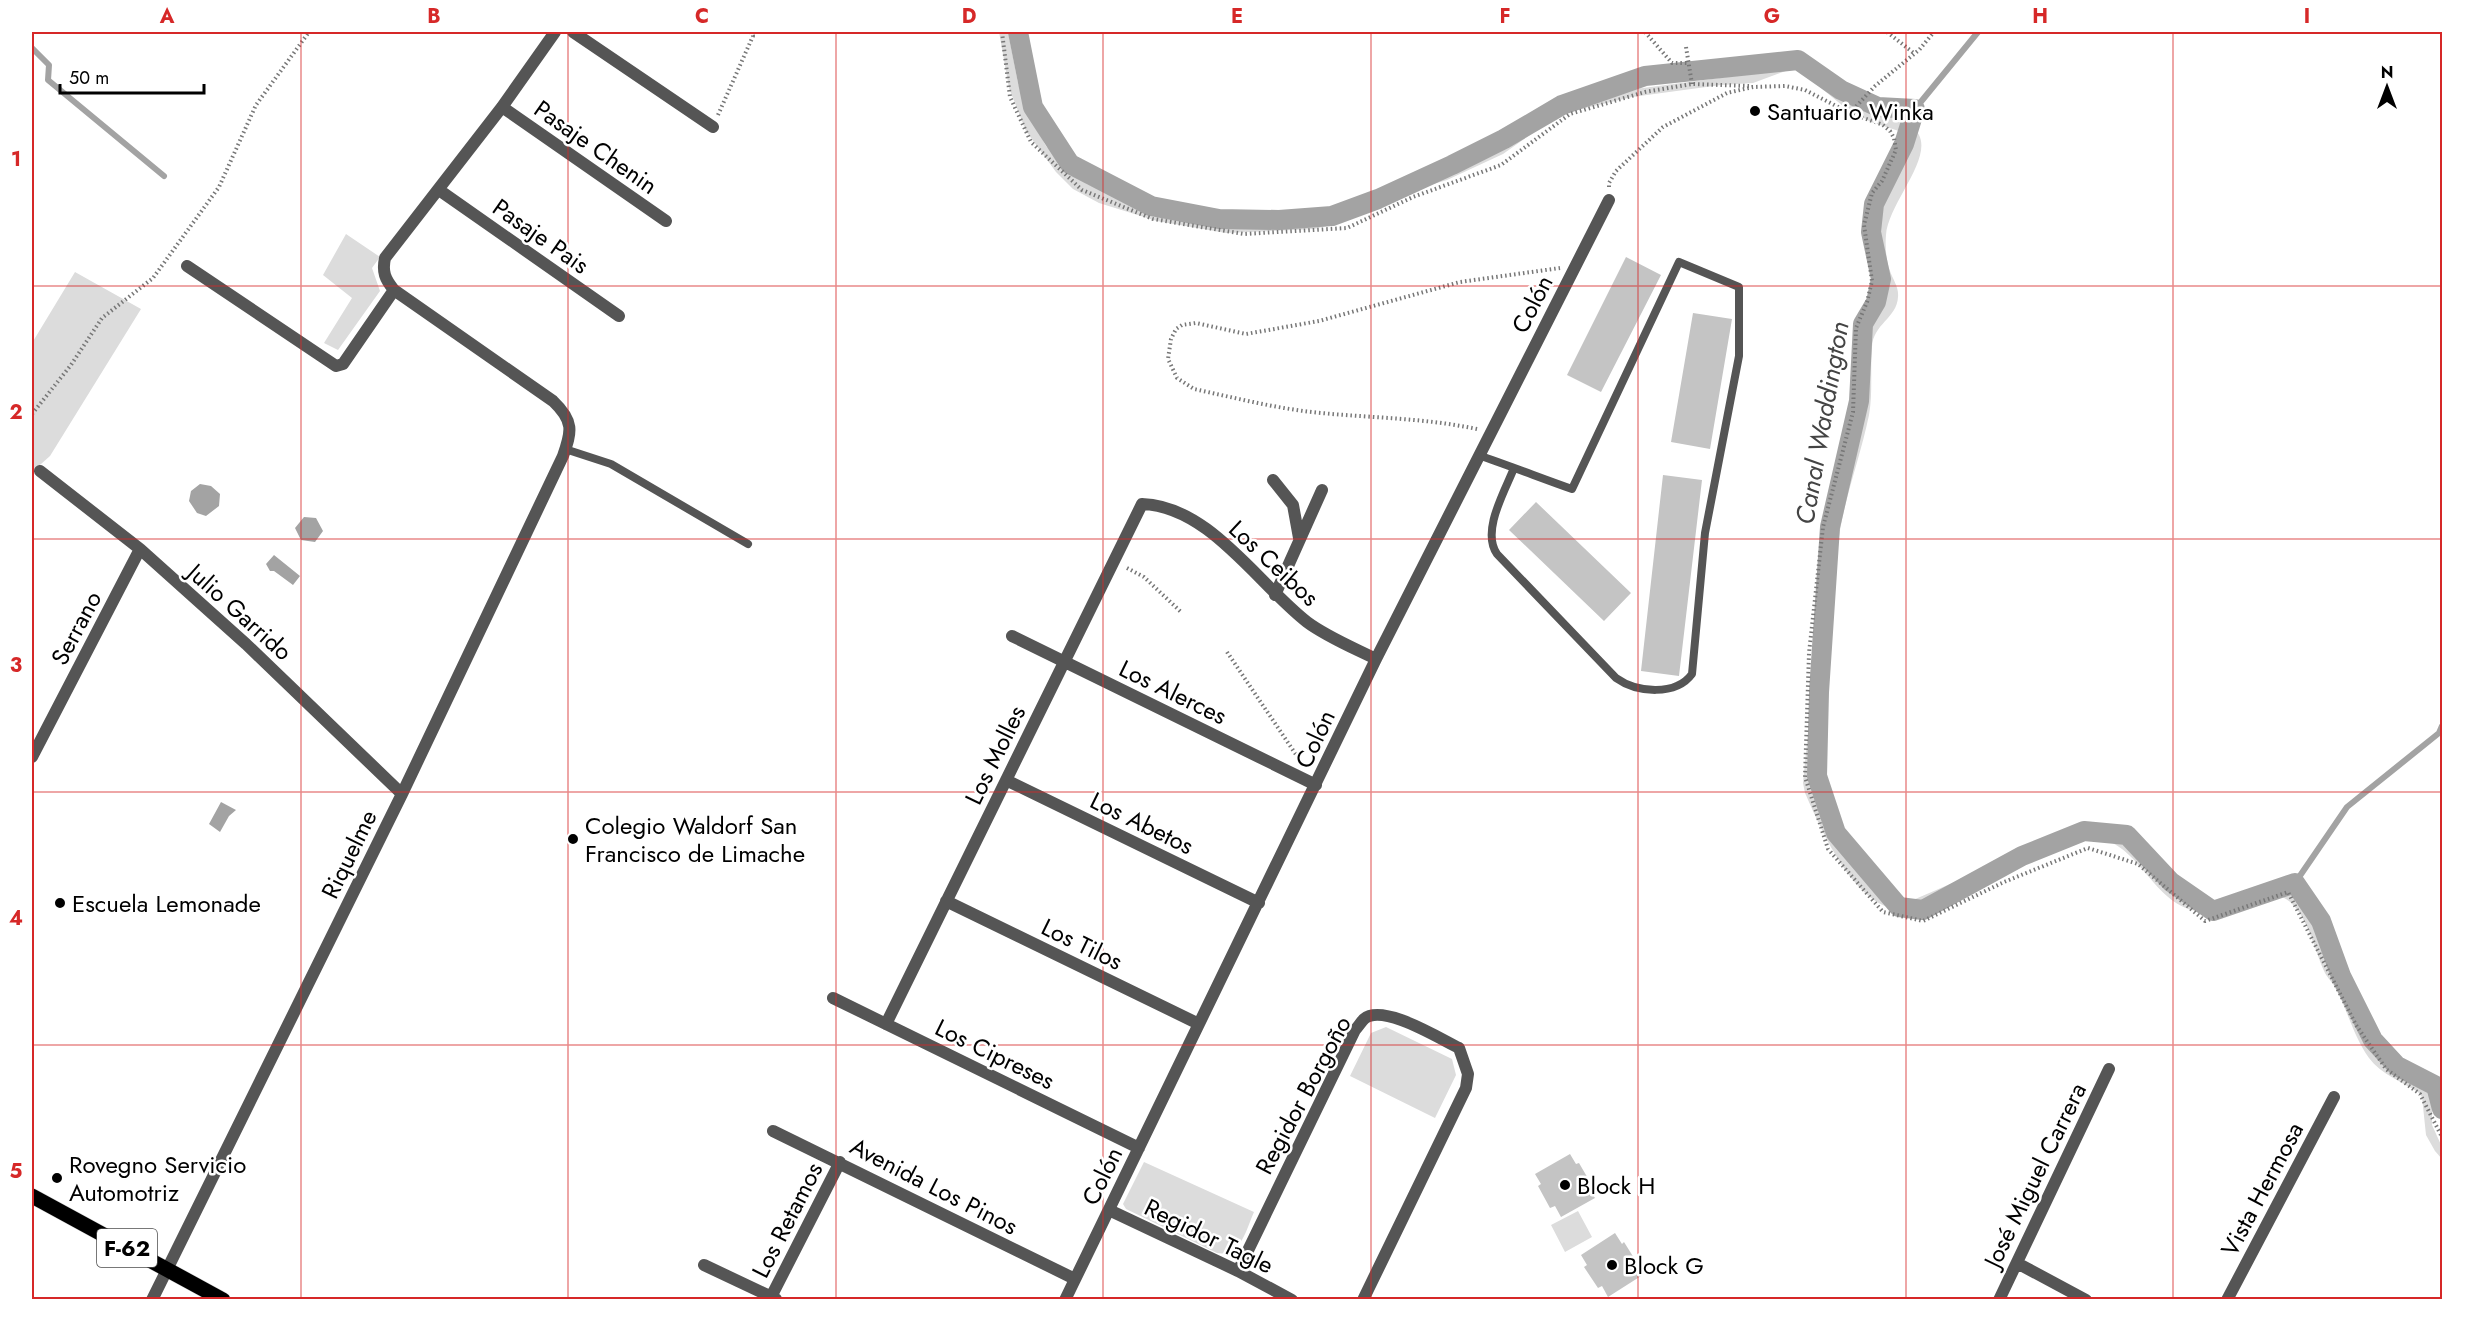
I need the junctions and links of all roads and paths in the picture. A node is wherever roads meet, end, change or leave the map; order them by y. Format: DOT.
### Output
graph roads {
  1 [pos="309,32"];
  2 [pos="555,32"];
  3 [pos="573,32"];
  4 [pos="750,32"];
  5 [pos="1002,32"];
  6 [pos="1645,32"];
  7 [pos="1887,32"];
  8 [pos="1934,32"];
  9 [pos="1686,47"];
  10 [pos="1915,54"];
  11 [pos="1689,63"];
  12 [pos="1692,84"];
  13 [pos="1753,87"];
  14 [pos="502,107"];
  15 [pos="1850,113"];
  16 [pos="713,127"];
  17 [pos="438,190"];
  18 [pos="1609,200"];
  19 [pos="666,221"];
  20 [pos="1575,265"];
  21 [pos="187,266"];
  22 [pos="394,290"];
  23 [pos="619,316"];
  24 [pos="32,414"];
  25 [pos="1490,432"];
  26 [pos="565,449"];
  27 [pos="1478,454"];
  28 [pos="1514,468"];
  29 [pos="40,471"];
  30 [pos="1273,480"];
  31 [pos="1322,490"];
  32 [pos="1142,504"];
  33 [pos="1299,538"];
  34 [pos="748,544"];
  35 [pos="140,549"];
  36 [pos="1114,560"];
  37 [pos="1275,595"];
  38 [pos="1181,612"];
  39 [pos="1012,636"];
  40 [pos="1227,652"];
  41 [pos="1376,659"];
  42 [pos="1064,662"];
  43 [pos="32,758"];
  44 [pos="1006,780"];
  45 [pos="1316,785"];
  46 [pos="402,794"];
  47 [pos="946,901"];
  48 [pos="1259,903"];
  49 [pos="833,998"];
  50 [pos="886,1024"];
  51 [pos="1199,1024"];
  52 [pos="2109,1069"];
  53 [pos="2334,1097"];
  54 [pos="773,1131"];
  55 [pos="2442,1137"];
  56 [pos="1139,1148"];
  57 [pos="840,1162"];
  58 [pos="32,1196"];
  59 [pos="1109,1210"];
  60 [pos="2017,1263"];
  61 [pos="704,1265"];
  62 [pos="166,1269"];
  63 [pos="1238,1271"];
  64 [pos="1075,1279"];
  65 [pos="773,1298"];
  66 [pos="152,1299"];
  67 [pos="223,1299"];
  68 [pos="1065,1299"];
  69 [pos="1292,1299"];
  70 [pos="1363,1299"];
  71 [pos="1999,1299"];
  72 [pos="2086,1299"];
  73 [pos="2227,1299"];
  1 -- 24 [label="path"];
  2 -- 14 [label="street"];
  3 -- 16 [label="street"];
  4 -- 16 [label="path"];
  5 -- 12 [label="path"];
  6 -- 11 [label="path"];
  7 -- 10 [label="path"];
  8 -- 10 [label="path"];
  9 -- 11 [label="path"];
  10 -- 15 [label="path"];
  11 -- 12 [label="path"];
  12 -- 13 [label="path"];
  13 -- 15 [label="path"];
  13 -- 18 [label="path"];
  14 -- 17 [label="street"];
  14 -- 19 [label="street, Pasaje Chenin"];
  15 -- 55 [label="path"];
  17 -- 22 [label="street"];
  17 -- 23 [label="street, Pasaje Pais"];
  18 -- 20 [label="street, Colón"];
  20 -- 25 [label="street, Colón"];
  20 -- 25 [label="path"];
  21 -- 22 [label="street"];
  22 -- 26 [label="street, Riquelme"];
  25 -- 27 [label="street, Colón"];
  26 -- 34 [label="lane"];
  26 -- 46 [label="street, Riquelme"];
  27 -- 28 [label="lane"];
  27 -- 41 [label="street, Colón"];
  28 -- 28 [label="lane"];
  29 -- 35 [label="street, Julio Garrido"];
  30 -- 33 [label="street"];
  31 -- 33 [label="street"];
  32 -- 36 [label="street, Los Molles"];
  32 -- 37 [label="street, Los Ceibos"];
  33 -- 37 [label="street"];
  35 -- 43 [label="street, Serrano"];
  35 -- 46 [label="street, Julio Garrido"];
  36 -- 38 [label="path"];
  36 -- 42 [label="street, Los Molles"];
  37 -- 41 [label="street, Los Ceibos"];
  39 -- 42 [label="street, Los Alerces"];
  40 -- 45 [label="path"];
  41 -- 45 [label="street, Colón"];
  42 -- 44 [label="street, Los Molles"];
  42 -- 45 [label="street, Los Alerces"];
  44 -- 47 [label="street, Los Molles"];
  44 -- 48 [label="street, Los Abetos"];
  45 -- 48 [label="street, Colón"];
  46 -- 62 [label="street, Riquelme"];
  47 -- 50 [label="street, Los Molles"];
  47 -- 51 [label="street, Los Tilos"];
  48 -- 51 [label="street, Colón"];
  49 -- 50 [label="street, Los Cipreses"];
  50 -- 56 [label="street, Los Cipreses"];
  51 -- 56 [label="street, Colón"];
  52 -- 60 [label="street, José Miguel Carrera"];
  53 -- 73 [label="street, Vista Hermosa"];
  54 -- 57 [label="street, Avenida Los Pinos"];
  56 -- 59 [label="street, Colón"];
  57 -- 64 [label="street, Avenida Los Pinos"];
  57 -- 65 [label="street, Los Retamos"];
  58 -- 62 [label="main road, F-62"];
  59 -- 63 [label="street, Regidor Tagle"];
  59 -- 64 [label="street, Colón"];
  60 -- 71 [label="street, José Miguel Carrera"];
  60 -- 72 [label="street"];
  61 -- 65 [label="street"];
  62 -- 66 [label="street, Riquelme"];
  62 -- 67 [label="main road, F-62"];
  63 -- 69 [label="street, Regidor Tagle"];
  63 -- 70 [label="street, Regidor Borgoño"];
  64 -- 68 [label="street, Colón"];
}
